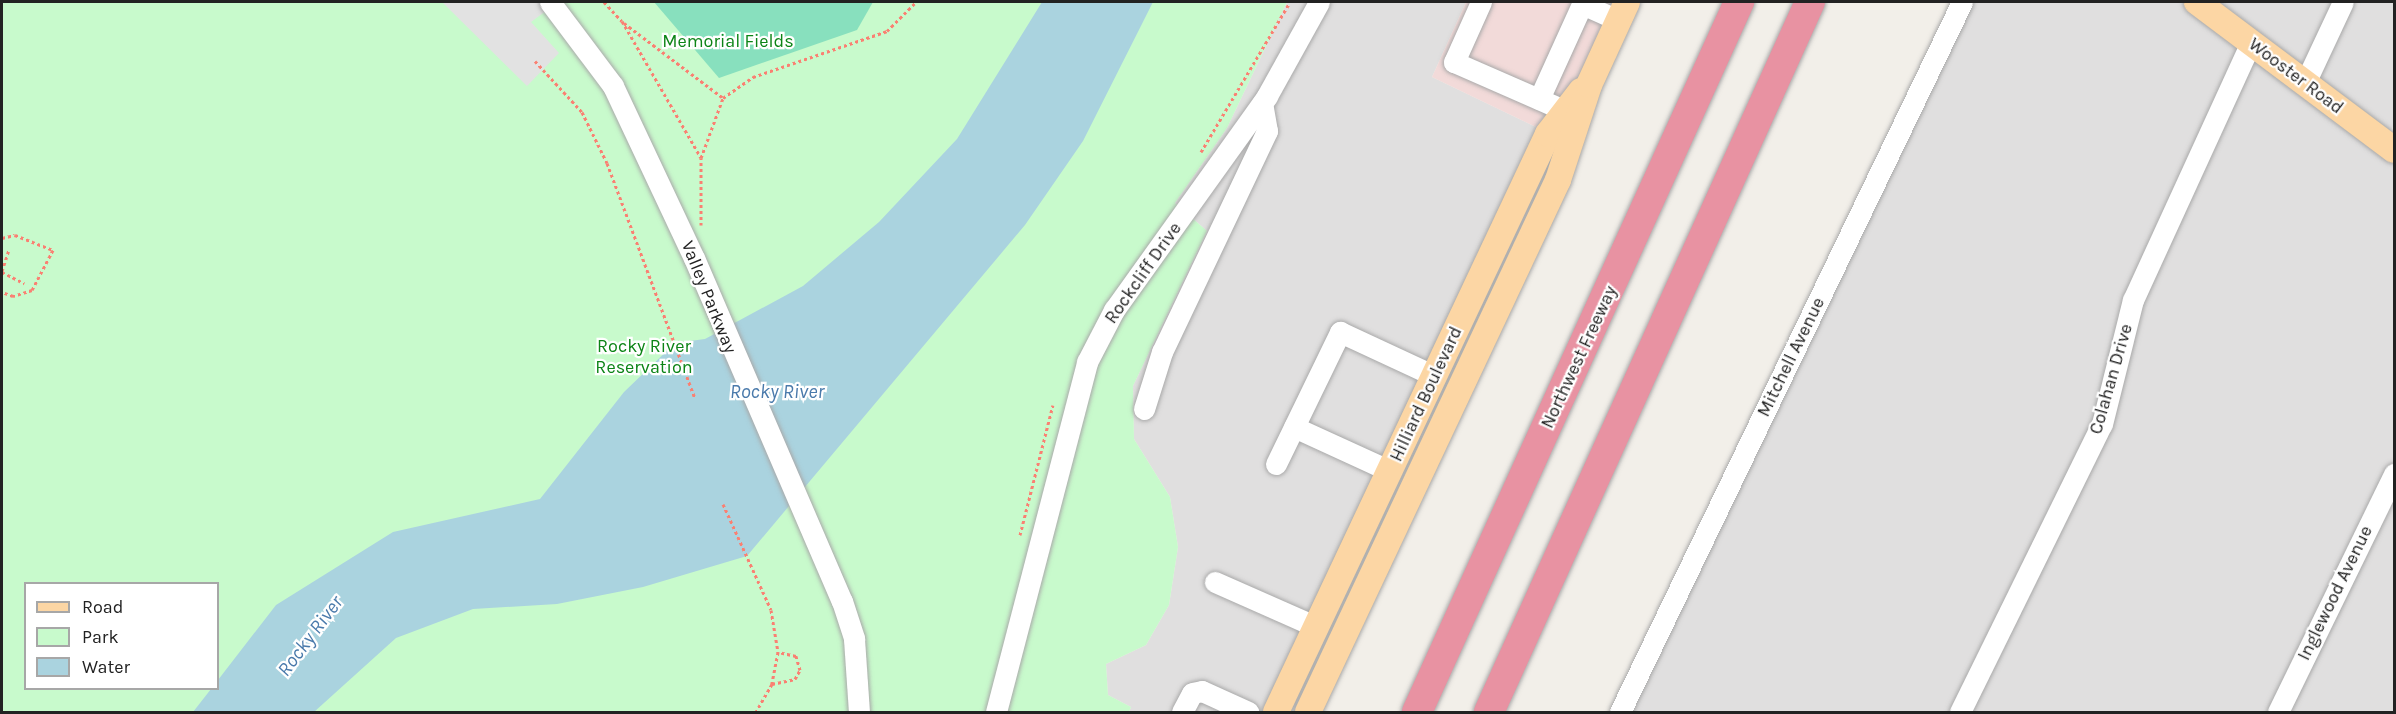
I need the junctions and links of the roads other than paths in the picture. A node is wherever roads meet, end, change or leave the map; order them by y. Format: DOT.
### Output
graph roads {
  1 [pos="550,2"];
  2 [pos="1319,2"];
  3 [pos="1481,2"];
  4 [pos="1739,2"];
  5 [pos="1810,2"];
  6 [pos="1962,2"];
  7 [pos="2197,2"];
  8 [pos="2343,2"];
  9 [pos="1582,3"];
  10 [pos="1622,11"];
  11 [pos="2251,42"];
  12 [pos="2305,83"];
  13 [pos="1588,85"];
  14 [pos="1539,99"];
  15 [pos="1262,104"];
  16 [pos="1564,110"];
  17 [pos="2394,150"];
  18 [pos="1435,376"];
  19 [pos="1144,409"];
  20 [pos="1294,427"];
  21 [pos="1276,464"];
  22 [pos="1390,471"];
  23 [pos="2394,474"];
  24 [pos="1215,582"];
  25 [pos="1317,627"];
  26 [pos="859,712"];
  27 [pos="996,712"];
  28 [pos="1182,712"];
  29 [pos="1248,712"];
  30 [pos="1276,712"];
  31 [pos="1308,712"];
  32 [pos="1417,712"];
  33 [pos="1489,712"];
  34 [pos="1620,712"];
  35 [pos="1960,712"];
  36 [pos="2278,712"];
  1 -- 26 [label="street, Valley Parkway"];
  2 -- 15 [label="street, Rockcliff Drive"];
  3 -- 14 [label="street"];
  4 -- 32 [label="highway, Northwest Freeway"];
  5 -- 33 [label="highway"];
  6 -- 34 [label="street, Mitchell Avenue"];
  7 -- 11 [label="main road, Wooster Road"];
  8 -- 12 [label="street"];
  9 -- 10 [label="street"];
  9 -- 14 [label="street"];
  10 -- 13 [label="main road, Hilliard Boulevard"];
  11 -- 12 [label="main road, Wooster Road"];
  11 -- 35 [label="street, Colahan Drive"];
  12 -- 17 [label="main road, Wooster Road"];
  13 -- 16 [label="main road, Hilliard Boulevard"];
  13 -- 31 [label="main road, Hilliard Boulevard"];
  14 -- 16 [label="street"];
  15 -- 19 [label="street"];
  15 -- 27 [label="street, Rockcliff Drive"];
  16 -- 18 [label="main road, Hilliard Boulevard"];
  18 -- 20 [label="street"];
  18 -- 22 [label="main road, Hilliard Boulevard"];
  20 -- 21 [label="street"];
  20 -- 22 [label="street"];
  22 -- 25 [label="main road, Hilliard Boulevard"];
  23 -- 36 [label="street, Inglewood Avenue"];
  24 -- 25 [label="street"];
  25 -- 30 [label="main road, Hilliard Boulevard"];
  28 -- 29 [label="street"];
}
